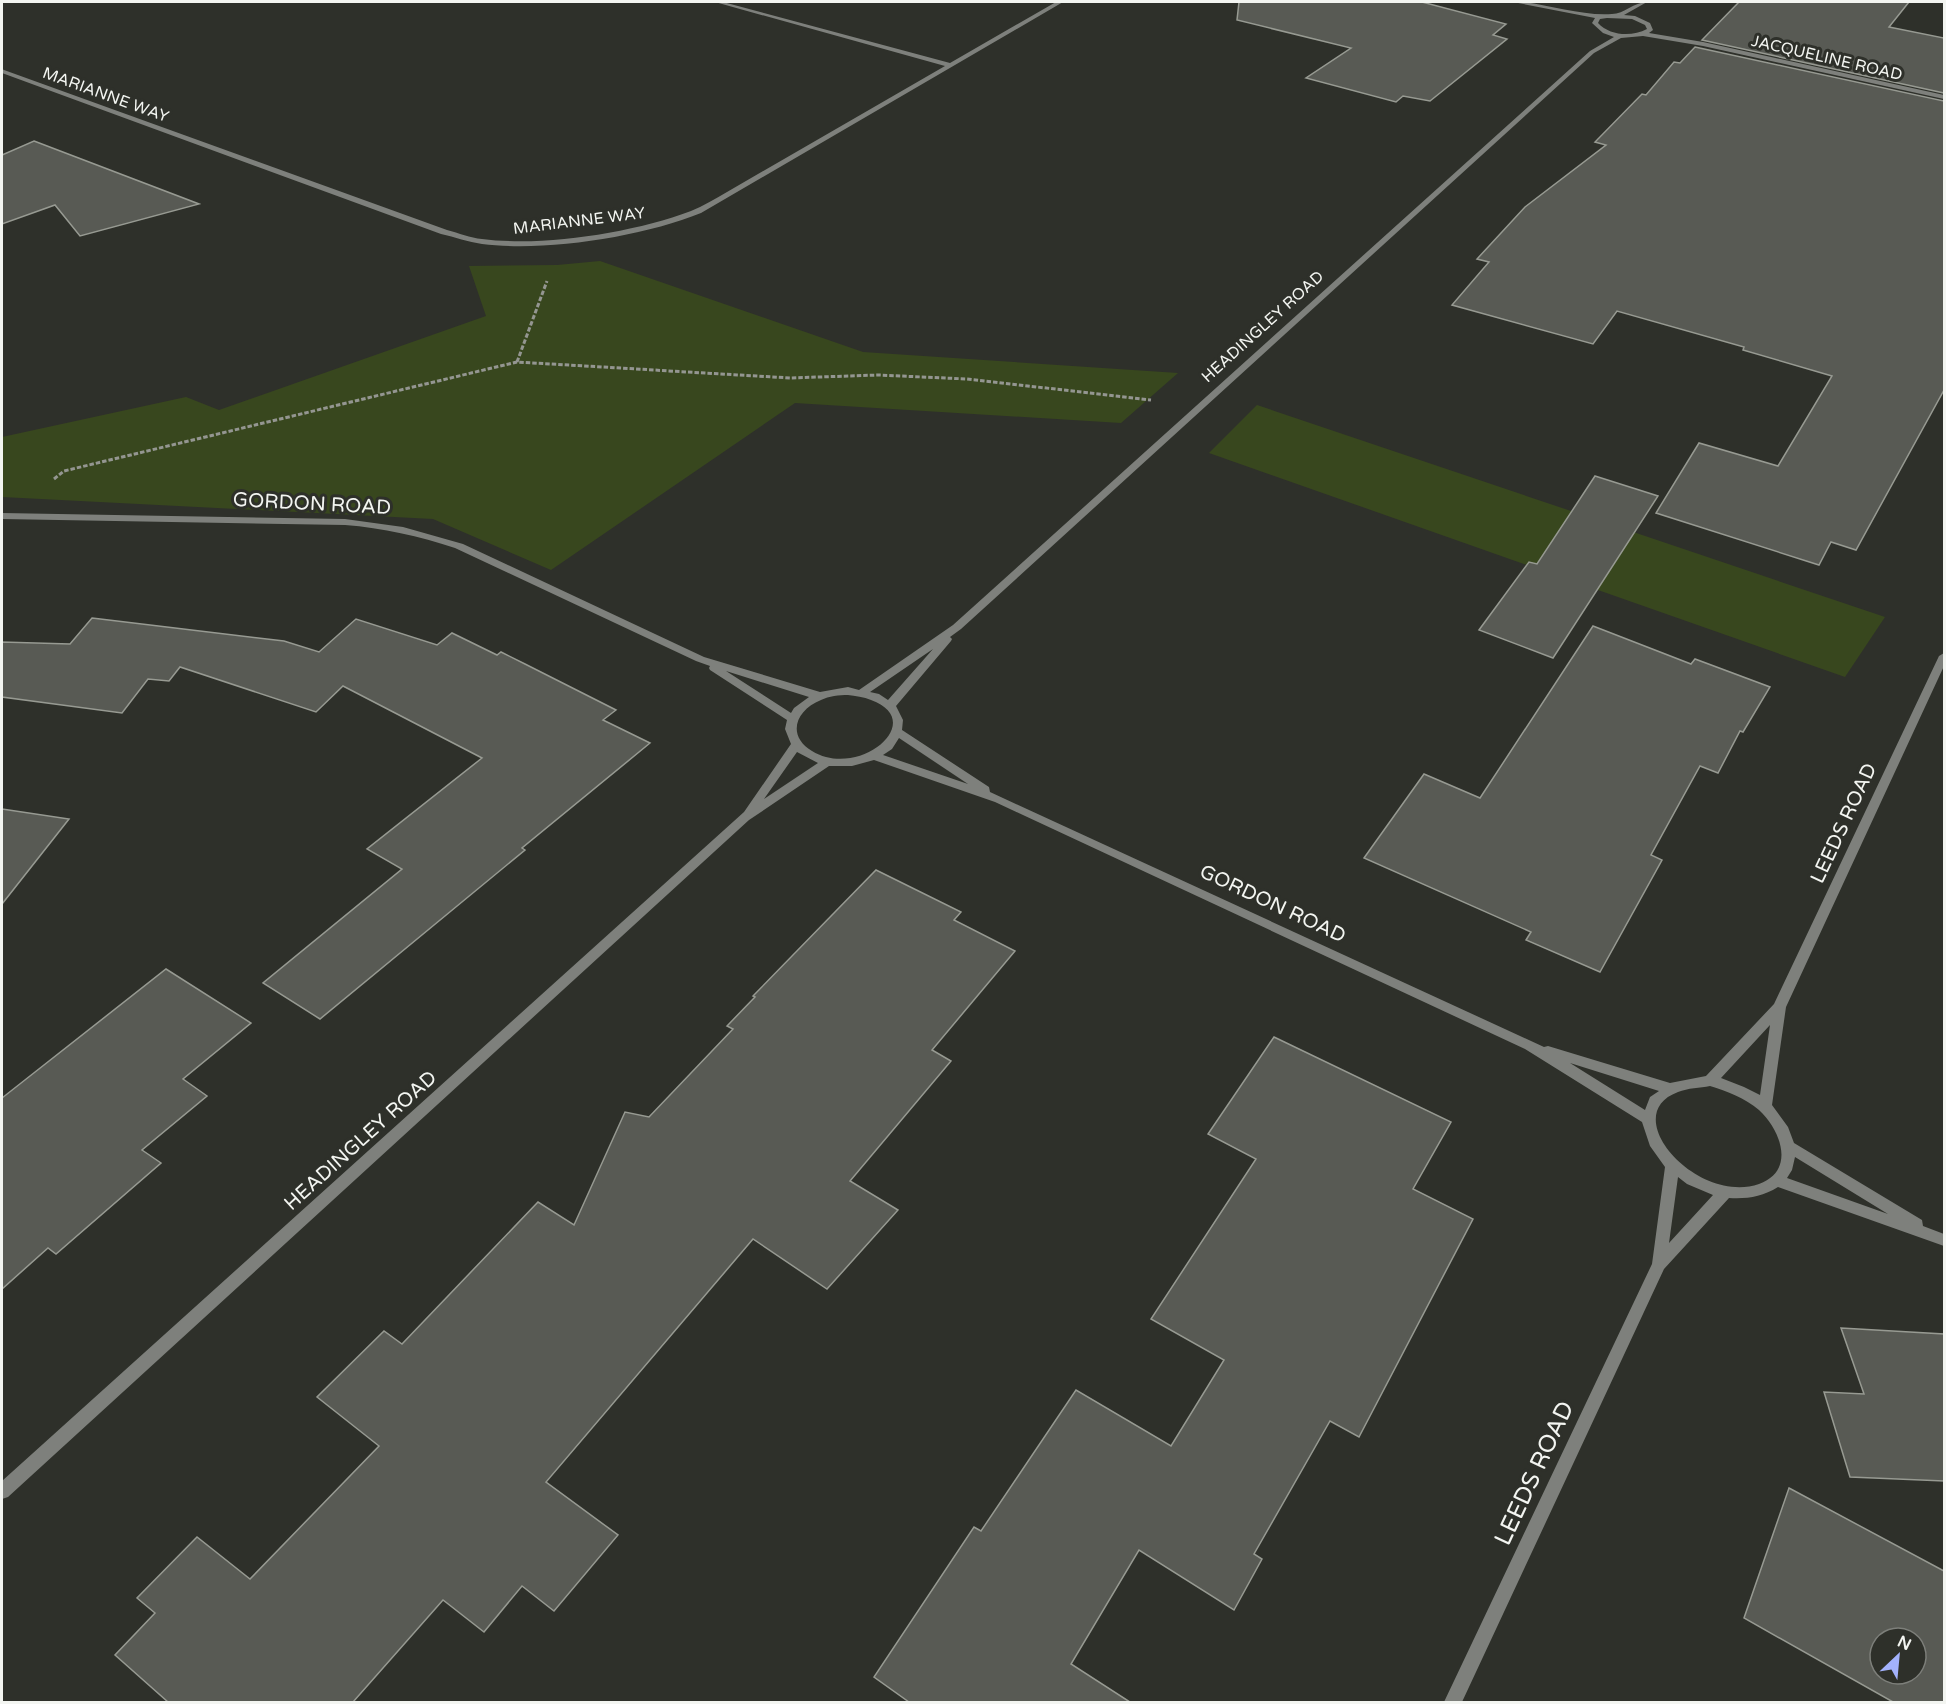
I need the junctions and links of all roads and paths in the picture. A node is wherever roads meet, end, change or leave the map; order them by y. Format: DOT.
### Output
graph roads {
  1 [pos="718,2"];
  2 [pos="1059,2"];
  3 [pos="1516,2"];
  4 [pos="1644,2"];
  5 [pos="1651,2"];
  6 [pos="1532,5"];
  7 [pos="1619,15"];
  8 [pos="1602,17"];
  9 [pos="1639,19"];
  10 [pos="1595,23"];
  11 [pos="1650,27"];
  12 [pos="1601,30"];
  13 [pos="1644,34"];
  14 [pos="1621,35"];
  15 [pos="1703,44"];
  16 [pos="1592,52"];
  17 [pos="950,65"];
  18 [pos="2,71"];
  19 [pos="1944,97"];
  20 [pos="548,277"];
  21 [pos="517,362"];
  22 [pos="1192,414"];
  23 [pos="3,516"];
  24 [pos="957,627"];
  25 [pos="1944,656"];
  26 [pos="700,659"];
  27 [pos="863,692"];
  28 [pos="819,696"];
  29 [pos="890,705"];
  30 [pos="792,719"];
  31 [pos="898,732"];
  32 [pos="796,745"];
  33 [pos="874,756"];
  34 [pos="826,762"];
  35 [pos="999,799"];
  36 [pos="745,817"];
  37 [pos="1779,1007"];
  38 [pos="1530,1045"];
  39 [pos="1710,1081"];
  40 [pos="1668,1088"];
  41 [pos="1765,1107"];
  42 [pos="1649,1119"];
  43 [pos="1790,1147"];
  44 [pos="1672,1166"];
  45 [pos="1778,1181"];
  46 [pos="1725,1192"];
  47 [pos="1942,1239"];
  48 [pos="1659,1264"];
  49 [pos="2,1491"];
  50 [pos="1453,1702"];
  1 -- 17 [label="street"];
  2 -- 17 [label="street, MARIANNE WAY"];
  3 -- 6 [label="street"];
  4 -- 7 [label="street"];
  5 -- 9 [label="street"];
  6 -- 8 [label="street"];
  6 -- 10 [label="street"];
  7 -- 8 [label="street"];
  7 -- 9 [label="street"];
  8 -- 10 [label="street"];
  9 -- 11 [label="street, JACQUELINE ROAD"];
  10 -- 12 [label="street"];
  11 -- 13 [label="street"];
  11 -- 15 [label="street, JACQUELINE ROAD"];
  12 -- 14 [label="street"];
  12 -- 16 [label="street, HEADINGLEY ROAD"];
  13 -- 14 [label="street, JACQUELINE ROAD"];
  13 -- 15 [label="street, JACQUELINE ROAD"];
  14 -- 16 [label="street, HEADINGLEY ROAD"];
  15 -- 19 [label="street, JACQUELINE ROAD"];
  16 -- 22 [label="street, HEADINGLEY ROAD"];
  17 -- 18 [label="street, MARIANNE WAY"];
  20 -- 21 [label="path"];
  21 -- 22 [label="path"];
  21 -- 23 [label="path"];
  22 -- 24 [label="street, HEADINGLEY ROAD"];
  23 -- 26 [label="street, GORDON ROAD"];
  24 -- 27 [label="street, HEADINGLEY ROAD"];
  24 -- 29 [label="street, HEADINGLEY ROAD"];
  25 -- 37 [label="street, LEEDS ROAD"];
  26 -- 28 [label="street, GORDON ROAD"];
  26 -- 30 [label="street, GORDON ROAD"];
  27 -- 28 [label="street"];
  27 -- 29 [label="street"];
  28 -- 30 [label="street"];
  29 -- 31 [label="street"];
  30 -- 32 [label="street"];
  31 -- 33 [label="street"];
  31 -- 35 [label="street, GORDON ROAD"];
  32 -- 34 [label="street"];
  32 -- 36 [label="street, HEADINGLEY ROAD"];
  33 -- 34 [label="street"];
  33 -- 35 [label="street, GORDON ROAD"];
  34 -- 36 [label="street, HEADINGLEY ROAD"];
  35 -- 38 [label="street, GORDON ROAD"];
  36 -- 49 [label="street, HEADINGLEY ROAD"];
  37 -- 39 [label="street, LEEDS ROAD"];
  37 -- 41 [label="street, LEEDS ROAD"];
  38 -- 40 [label="street, GORDON ROAD"];
  38 -- 42 [label="street, GORDON ROAD"];
  39 -- 40 [label="street"];
  39 -- 41 [label="street"];
  40 -- 42 [label="street"];
  41 -- 43 [label="street"];
  42 -- 44 [label="street"];
  43 -- 45 [label="street"];
  43 -- 47 [label="street"];
  44 -- 46 [label="street"];
  44 -- 48 [label="street, LEEDS ROAD"];
  45 -- 46 [label="street"];
  45 -- 47 [label="street"];
  46 -- 48 [label="street, LEEDS ROAD"];
  48 -- 50 [label="street, LEEDS ROAD"];
}
